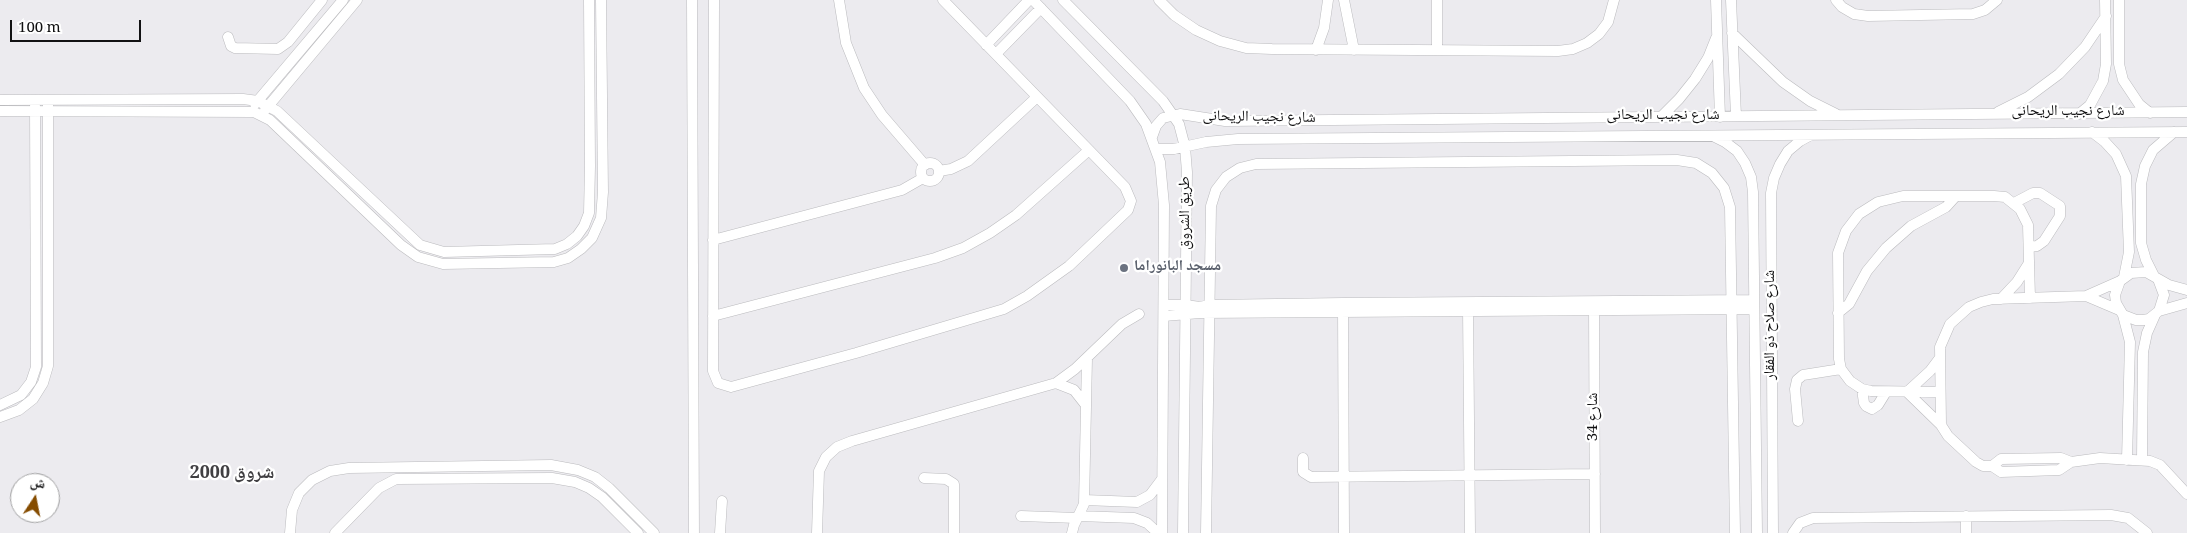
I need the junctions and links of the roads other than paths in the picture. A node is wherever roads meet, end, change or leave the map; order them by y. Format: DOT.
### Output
graph roads {
  1 [pos="322,0"];
  2 [pos="357,0"];
  3 [pos="588,0"];
  4 [pos="601,0"];
  5 [pos="692,0"];
  6 [pos="714,0"];
  7 [pos="839,0"];
  8 [pos="943,0"];
  9 [pos="1031,0"];
  10 [pos="1063,0"];
  11 [pos="1159,0"];
  12 [pos="1328,0"];
  13 [pos="1344,0"];
  14 [pos="1437,0"];
  15 [pos="1614,0"];
  16 [pos="1716,0"];
  17 [pos="1731,0"];
  18 [pos="1836,0"];
  19 [pos="1997,0"];
  20 [pos="2105,0"];
  21 [pos="2119,0"];
  22 [pos="339,2"];
  23 [pos="1041,8"];
  24 [pos="349,10"];
  25 [pos="2106,16"];
  26 [pos="298,29"];
  27 [pos="1732,33"];
  28 [pos="1717,34"];
  29 [pos="228,37"];
  30 [pos="309,40"];
  31 [pos="986,44"];
  32 [pos="1316,50"];
  33 [pos="1354,50"];
  34 [pos="1437,50"];
  35 [pos="996,54"];
  36 [pos="589,63"];
  37 [pos="601,63"];
  38 [pos="2106,64"];
  39 [pos="2119,64"];
  40 [pos="1037,97"];
  41 [pos="135,99"];
  42 [pos="0,100"];
  43 [pos="35,100"];
  44 [pos="48,100"];
  45 [pos="258,101"];
  46 [pos="269,105"];
  47 [pos="0,111"];
  48 [pos="35,111"];
  49 [pos="49,111"];
  50 [pos="135,111"];
  51 [pos="250,111"];
  52 [pos="2187,112"];
  53 [pos="2150,113"];
  54 [pos="1173,114"];
  55 [pos="1995,114"];
  56 [pos="2079,114"];
  57 [pos="262,115"];
  58 [pos="1892,115"];
  59 [pos="1720,116"];
  60 [pos="1736,116"];
  61 [pos="1839,116"];
  62 [pos="1661,117"];
  63 [pos="1398,120"];
  64 [pos="1258,121"];
  65 [pos="2092,132"];
  66 [pos="2174,132"];
  67 [pos="2187,132"];
  68 [pos="1893,133"];
  69 [pos="1813,134"];
  70 [pos="1152,136"];
  71 [pos="1712,136"];
  72 [pos="1399,138"];
  73 [pos="1260,139"];
  74 [pos="1185,146"];
  75 [pos="1157,149"];
  76 [pos="1089,150"];
  77 [pos="924,165"];
  78 [pos="938,171"];
  79 [pos="923,178"];
  80 [pos="1956,196"];
  81 [pos="2014,203"];
  82 [pos="1772,226"];
  83 [pos="1753,227"];
  84 [pos="713,240"];
  85 [pos="2028,247"];
  86 [pos="2029,262"];
  87 [pos="2156,278"];
  88 [pos="2122,279"];
  89 [pos="2187,290"];
  90 [pos="2086,296"];
  91 [pos="2030,298"];
  92 [pos="2001,299"];
  93 [pos="2187,303"];
  94 [pos="1185,304"];
  95 [pos="1164,305"];
  96 [pos="1731,305"];
  97 [pos="1754,305"];
  98 [pos="1594,306"];
  99 [pos="1468,307"];
  100 [pos="1343,308"];
  101 [pos="1210,310"];
  102 [pos="2121,312"];
  103 [pos="1838,313"];
  104 [pos="2157,313"];
  105 [pos="1139,314"];
  106 [pos="713,316"];
  107 [pos="1164,316"];
  108 [pos="1186,316"];
  109 [pos="1087,358"];
  110 [pos="1939,360"];
  111 [pos="1841,369"];
  112 [pos="1056,383"];
  113 [pos="1862,389"];
  114 [pos="1756,391"];
  115 [pos="1773,391"];
  116 [pos="1886,392"];
  117 [pos="1907,392"];
  118 [pos="1940,392"];
  119 [pos="1085,404"];
  120 [pos="0,406"];
  121 [pos="0,417"];
  122 [pos="1798,421"];
  123 [pos="1941,425"];
  124 [pos="1303,458"];
  125 [pos="2030,458"];
  126 [pos="2013,459"];
  127 [pos="2127,460"];
  128 [pos="2142,460"];
  129 [pos="2071,462"];
  130 [pos="1992,466"];
  131 [pos="419,467"];
  132 [pos="2030,471"];
  133 [pos="2014,472"];
  134 [pos="1595,474"];
  135 [pos="1470,476"];
  136 [pos="419,478"];
  137 [pos="924,478"];
  138 [pos="1162,478"];
  139 [pos="1344,478"];
  140 [pos="2187,494"];
  141 [pos="1084,500"];
  142 [pos="722,501"];
  143 [pos="1022,516"];
  144 [pos="1966,516"];
  145 [pos="1078,517"];
  146 [pos="290,533"];
  147 [pos="335,533"];
  148 [pos="638,533"];
  149 [pos="654,533"];
  150 [pos="694,533"];
  151 [pos="720,533"];
  152 [pos="818,533"];
  153 [pos="954,533"];
  154 [pos="1072,533"];
  155 [pos="1160,533"];
  156 [pos="1183,533"];
  157 [pos="1206,533"];
  158 [pos="1344,533"];
  159 [pos="1470,533"];
  160 [pos="1595,533"];
  161 [pos="1735,533"];
  162 [pos="1757,533"];
  163 [pos="1773,533"];
  164 [pos="1793,533"];
  165 [pos="1966,533"];
  166 [pos="2147,533"];
  1 -- 26 [label="street"];
  2 -- 24 [label="street"];
  3 -- 36 [label="street"];
  4 -- 37 [label="street"];
  5 -- 150 [label="street"];
  6 -- 84 [label="street"];
  7 -- 77 [label="street"];
  8 -- 31 [label="street"];
  9 -- 23 [label="street, طريق الشروق"];
  9 -- 31 [label="street"];
  10 -- 54 [label="street, طريق الشروق"];
  11 -- 32 [label="street"];
  12 -- 32 [label="street"];
  13 -- 33 [label="street"];
  14 -- 34 [label="street"];
  15 -- 34 [label="street"];
  16 -- 28 [label="street"];
  17 -- 27 [label="street"];
  18 -- 19 [label="street"];
  20 -- 25 [label="street"];
  21 -- 39 [label="street"];
  22 -- 24 [label="street"];
  22 -- 30 [label="street"];
  23 -- 35 [label="street"];
  23 -- 70 [label="street, طريق الشروق"];
  24 -- 46 [label="street"];
  25 -- 38 [label="street"];
  25 -- 55 [label="street"];
  26 -- 29 [label="street"];
  26 -- 30 [label="street"];
  27 -- 60 [label="street"];
  27 -- 61 [label="street"];
  28 -- 59 [label="street"];
  28 -- 62 [label="street"];
  30 -- 45 [label="street"];
  31 -- 35 [label="street"];
  32 -- 33 [label="street"];
  33 -- 34 [label="street"];
  35 -- 40 [label="street"];
  36 -- 37 [label="street"];
  36 -- 46 [label="street"];
  37 -- 57 [label="street"];
  38 -- 39 [label="street"];
  38 -- 56 [label="street"];
  39 -- 53 [label="street"];
  40 -- 76 [label="street"];
  40 -- 78 [label="street"];
  41 -- 44 [label="street"];
  41 -- 45 [label="street"];
  41 -- 50 [label="street"];
  42 -- 43 [label="street"];
  43 -- 44 [label="street"];
  43 -- 48 [label="street"];
  44 -- 49 [label="street"];
  45 -- 46 [label="street"];
  45 -- 51 [label="street"];
  46 -- 57 [label="street"];
  47 -- 48 [label="street"];
  48 -- 49 [label="street"];
  48 -- 120 [label="street"];
  49 -- 50 [label="street"];
  49 -- 121 [label="street"];
  50 -- 51 [label="street"];
  51 -- 57 [label="street"];
  52 -- 53 [label="street, شارع نجيب الريحانى"];
  53 -- 56 [label="street, شارع نجيب الريحانى"];
  54 -- 64 [label="street, شارع نجيب الريحانى"];
  54 -- 70 [label="street"];
  54 -- 74 [label="street, طريق الشروق"];
  55 -- 56 [label="street, شارع نجيب الريحانى"];
  55 -- 58 [label="street, شارع نجيب الريحانى"];
  58 -- 61 [label="street, شارع نجيب الريحانى"];
  58 -- 68 [label="street"];
  59 -- 60 [label="street, شارع نجيب الريحانى"];
  59 -- 62 [label="street, شارع نجيب الريحانى"];
  60 -- 61 [label="street, شارع نجيب الريحانى"];
  62 -- 63 [label="street, شارع نجيب الريحانى"];
  63 -- 64 [label="street, شارع نجيب الريحانى"];
  63 -- 72 [label="street"];
  64 -- 73 [label="street"];
  65 -- 66 [label="street, شارع نجيب الريحانى"];
  65 -- 68 [label="street, شارع نجيب الريحانى"];
  65 -- 88 [label="street"];
  66 -- 67 [label="street, شارع نجيب الريحانى"];
  66 -- 87 [label="street"];
  68 -- 69 [label="street, شارع نجيب الريحانى"];
  69 -- 71 [label="street, شارع نجيب الريحانى"];
  69 -- 82 [label="street, شارع صلاح ذو الفقار"];
  70 -- 75 [label="street, طريق الشروق"];
  71 -- 72 [label="street, شارع نجيب الريحانى"];
  71 -- 83 [label="street, شارع صلاح ذو الفقار"];
  72 -- 73 [label="street, شارع نجيب الريحانى"];
  73 -- 74 [label="street, شارع نجيب الريحانى"];
  74 -- 75 [label="street, شارع نجيب الريحانى"];
  74 -- 94 [label="street, طريق الشروق"];
  75 -- 95 [label="street, طريق الشروق"];
  76 -- 106 [label="street"];
  76 -- 106 [label="street"];
  77 -- 78 [label="street"];
  77 -- 79 [label="street"];
  78 -- 79 [label="street"];
  79 -- 84 [label="street"];
  80 -- 81 [label="street"];
  80 -- 103 [label="street"];
  80 -- 103 [label="street"];
  81 -- 85 [label="street"];
  81 -- 85 [label="street"];
  82 -- 83 [label="street"];
  82 -- 115 [label="street, شارع صلاح ذو الفقار"];
  83 -- 97 [label="street, شارع صلاح ذو الفقار"];
  84 -- 106 [label="street"];
  85 -- 86 [label="street"];
  86 -- 91 [label="street"];
  86 -- 92 [label="street"];
  87 -- 88 [label="street"];
  87 -- 89 [label="street"];
  87 -- 104 [label="street"];
  88 -- 90 [label="street"];
  88 -- 102 [label="street"];
  90 -- 91 [label="street"];
  90 -- 102 [label="street"];
  91 -- 92 [label="street"];
  92 -- 110 [label="street"];
  93 -- 104 [label="street"];
  94 -- 95 [label="street"];
  94 -- 101 [label="street"];
  94 -- 108 [label="street, طريق الشروق"];
  95 -- 107 [label="street, طريق الشروق"];
  96 -- 97 [label="street"];
  96 -- 98 [label="street"];
  96 -- 101 [label="street"];
  96 -- 161 [label="street"];
  97 -- 114 [label="street, شارع صلاح ذو الفقار"];
  98 -- 99 [label="street"];
  98 -- 134 [label="street, شارع 34"];
  99 -- 100 [label="street"];
  99 -- 135 [label="street"];
  100 -- 101 [label="street"];
  100 -- 139 [label="street"];
  101 -- 108 [label="street"];
  101 -- 157 [label="street"];
  102 -- 104 [label="street"];
  102 -- 127 [label="street"];
  103 -- 111 [label="street"];
  104 -- 128 [label="street"];
  105 -- 109 [label="street"];
  107 -- 108 [label="street"];
  107 -- 138 [label="street, طريق الشروق"];
  108 -- 156 [label="street, طريق الشروق"];
  109 -- 112 [label="street"];
  109 -- 119 [label="street"];
  110 -- 117 [label="street"];
  110 -- 118 [label="street"];
  111 -- 113 [label="street"];
  111 -- 122 [label="street"];
  112 -- 119 [label="street"];
  112 -- 152 [label="street"];
  113 -- 116 [label="street"];
  113 -- 116 [label="street"];
  114 -- 115 [label="street"];
  114 -- 162 [label="street, شارع صلاح ذو الفقار"];
  115 -- 163 [label="street, شارع صلاح ذو الفقار"];
  116 -- 117 [label="street"];
  117 -- 118 [label="street"];
  117 -- 123 [label="street"];
  118 -- 123 [label="street"];
  119 -- 141 [label="street"];
  123 -- 130 [label="street"];
  124 -- 139 [label="street"];
  125 -- 126 [label="street"];
  125 -- 129 [label="street"];
  125 -- 132 [label="street"];
  126 -- 130 [label="street"];
  126 -- 133 [label="street"];
  127 -- 128 [label="street"];
  127 -- 129 [label="street"];
  128 -- 140 [label="street"];
  129 -- 132 [label="street"];
  130 -- 133 [label="street"];
  131 -- 136 [label="street"];
  131 -- 146 [label="street"];
  131 -- 149 [label="street"];
  132 -- 133 [label="street"];
  134 -- 135 [label="street"];
  134 -- 160 [label="street, شارع 34"];
  135 -- 139 [label="street"];
  135 -- 159 [label="street"];
  136 -- 147 [label="street"];
  136 -- 148 [label="street"];
  137 -- 153 [label="street"];
  138 -- 141 [label="street"];
  138 -- 155 [label="street, طريق الشروق"];
  139 -- 158 [label="street"];
  141 -- 145 [label="street"];
  142 -- 151 [label="street"];
  143 -- 145 [label="street"];
  144 -- 164 [label="street"];
  144 -- 165 [label="street"];
  144 -- 166 [label="street"];
  145 -- 154 [label="street"];
  145 -- 155 [label="street"];
}
